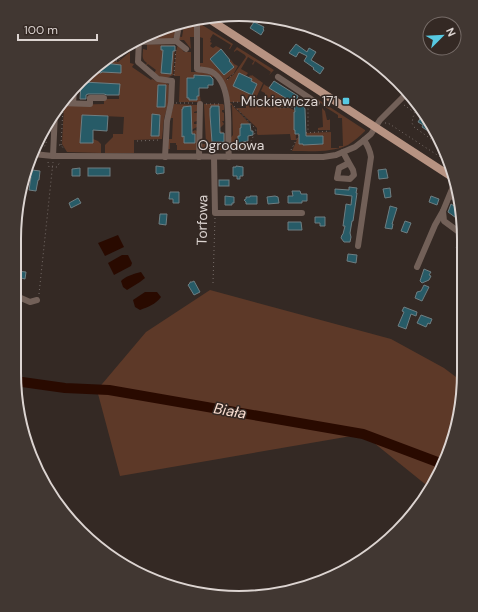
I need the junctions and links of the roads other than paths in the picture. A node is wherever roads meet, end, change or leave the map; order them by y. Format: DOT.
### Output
graph roads {
  1 [pos="214,23"];
  2 [pos="196,25"];
  3 [pos="178,30"];
  4 [pos="148,41"];
  5 [pos="176,41"];
  6 [pos="137,46"];
  7 [pos="186,49"];
  8 [pos="278,77"];
  9 [pos="316,89"];
  10 [pos="404,96"];
  11 [pos="73,97"];
  12 [pos="104,98"];
  13 [pos="309,98"];
  14 [pos="68,103"];
  15 [pos="73,103"];
  16 [pos="317,103"];
  17 [pos="200,104"];
  18 [pos="54,123"];
  19 [pos="375,128"];
  20 [pos="364,140"];
  21 [pos="343,152"];
  22 [pos="39,153"];
  23 [pos="53,156"];
  24 [pos="165,157"];
  25 [pos="199,157"];
  26 [pos="214,157"];
  27 [pos="229,157"];
  28 [pos="349,163"];
  29 [pos="447,175"];
  30 [pos="452,190"];
  31 [pos="450,195"];
  32 [pos="453,197"];
  33 [pos="443,210"];
  34 [pos="302,213"];
  35 [pos="457,231"];
  36 [pos="358,246"];
  37 [pos="417,267"];
  38 [pos="21,298"];
  39 [pos="37,300"];
  1 -- 9 [label="main road"];
  2 -- 27 [label="street"];
  3 -- 5 [label="street"];
  4 -- 5 [label="street"];
  5 -- 7 [label="street"];
  6 -- 24 [label="street"];
  8 -- 13 [label="street"];
  9 -- 13 [label="street"];
  9 -- 19 [label="main road"];
  10 -- 19 [label="street, Ogrodowa"];
  11 -- 15 [label="street"];
  12 -- 15 [label="street"];
  13 -- 16 [label="street"];
  14 -- 15 [label="street"];
  17 -- 25 [label="street"];
  18 -- 23 [label="street"];
  19 -- 20 [label="street, Ogrodowa"];
  19 -- 29 [label="main road"];
  20 -- 21 [label="street, Ogrodowa"];
  20 -- 36 [label="street"];
  21 -- 27 [label="street, Ogrodowa"];
  21 -- 28 [label="street"];
  22 -- 23 [label="street, Ogrodowa"];
  23 -- 24 [label="street, Ogrodowa"];
  24 -- 25 [label="street, Ogrodowa"];
  25 -- 26 [label="street, Ogrodowa"];
  26 -- 27 [label="street, Ogrodowa"];
  26 -- 34 [label="street, Torfowa"];
  30 -- 31 [label="street"];
  31 -- 32 [label="street"];
  31 -- 33 [label="street"];
  33 -- 35 [label="street"];
  33 -- 37 [label="street"];
  38 -- 39 [label="street"];
}
